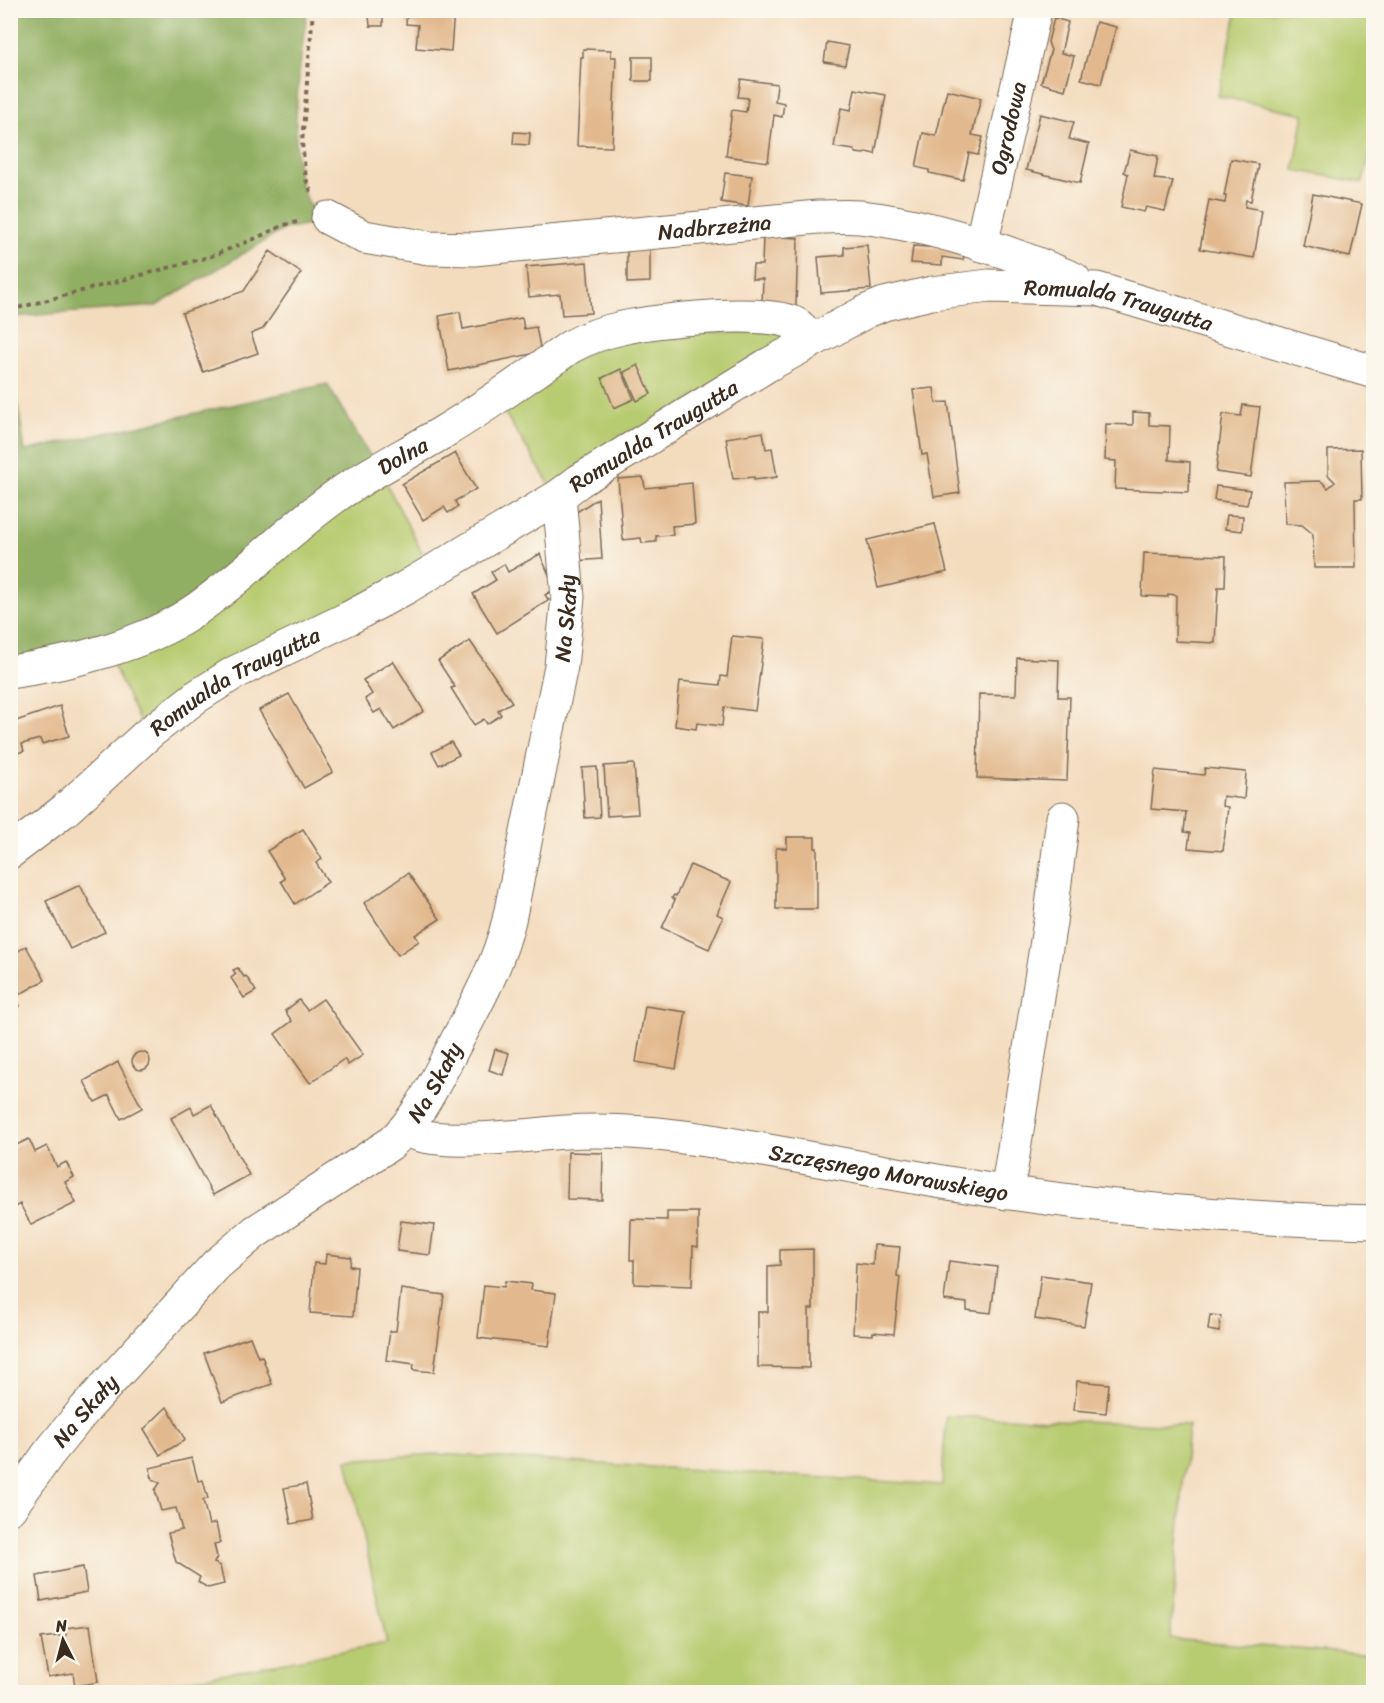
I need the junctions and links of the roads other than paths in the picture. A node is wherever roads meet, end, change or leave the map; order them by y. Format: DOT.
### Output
graph roads {
  1 [pos="1035,10"];
  2 [pos="328,218"];
  3 [pos="981,245"];
  4 [pos="1097,289"];
  5 [pos="811,341"];
  6 [pos="1374,372"];
  7 [pos="559,496"];
  8 [pos="10,672"];
  9 [pos="1063,818"];
  10 [pos="10,852"];
  11 [pos="406,1129"];
  12 [pos="1007,1193"];
  13 [pos="1374,1222"];
  14 [pos="10,1508"];
  1 -- 3 [label="street, Ogrodowa"];
  2 -- 3 [label="street, Nadbrzeżna"];
  3 -- 4 [label="street, Nadbrzeżna"];
  4 -- 5 [label="street, Romualda Traugutta"];
  4 -- 6 [label="street, Romualda Traugutta"];
  5 -- 7 [label="street, Romualda Traugutta"];
  5 -- 8 [label="street, Dolna"];
  7 -- 10 [label="street, Romualda Traugutta"];
  7 -- 11 [label="street, Na Skały"];
  9 -- 12 [label="street"];
  11 -- 12 [label="street, Szczęsnego Morawskiego"];
  11 -- 14 [label="street, Na Skały"];
  12 -- 13 [label="street, Szczęsnego Morawskiego"];
}
